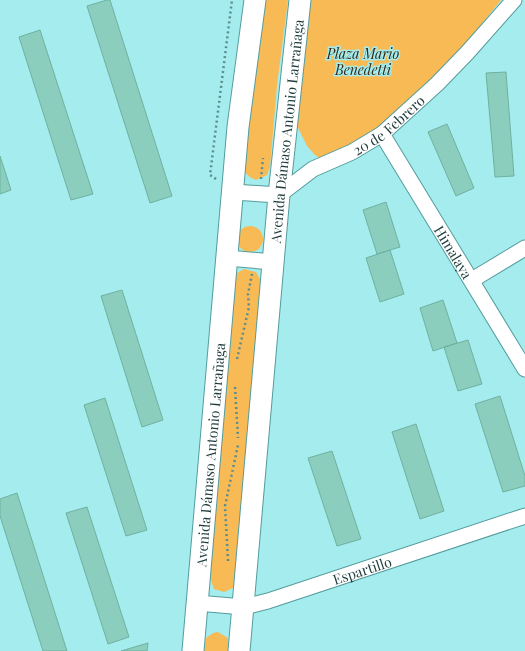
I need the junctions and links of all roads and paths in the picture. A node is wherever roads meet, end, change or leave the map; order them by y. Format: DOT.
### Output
graph roads {
  1 [pos="232,0"];
  2 [pos="255,0"];
  3 [pos="300,0"];
  4 [pos="514,0"];
  5 [pos="382,134"];
  6 [pos="264,155"];
  7 [pos="233,192"];
  8 [pos="269,194"];
  9 [pos="525,248"];
  10 [pos="227,258"];
  11 [pos="264,261"];
  12 [pos="472,280"];
  13 [pos="237,360"];
  14 [pos="525,370"];
  15 [pos="234,382"];
  16 [pos="525,516"];
  17 [pos="228,563"];
  18 [pos="197,603"];
  19 [pos="244,607"];
  20 [pos="193,651"];
  21 [pos="239,651"];
  1 -- 7 [label="path"];
  2 -- 7 [label="street, Avenida Dámaso Antonio Larrañaga"];
  3 -- 8 [label="street, Avenida Dámaso Antonio Larrañaga"];
  4 -- 5 [label="street, 20 de Febrero"];
  5 -- 8 [label="street, 20 de Febrero"];
  5 -- 12 [label="street, Himalaya"];
  6 -- 8 [label="path"];
  7 -- 8 [label="street"];
  7 -- 10 [label="street, Avenida Dámaso Antonio Larrañaga"];
  8 -- 11 [label="street, Avenida Dámaso Antonio Larrañaga"];
  9 -- 12 [label="street"];
  10 -- 11 [label="street"];
  10 -- 18 [label="street, Avenida Dámaso Antonio Larrañaga"];
  11 -- 13 [label="path"];
  11 -- 19 [label="street, Avenida Dámaso Antonio Larrañaga"];
  12 -- 14 [label="street, Himalaya"];
  15 -- 17 [label="path"];
  16 -- 19 [label="street, Espartillo"];
  18 -- 19 [label="street, Espartillo"];
  18 -- 20 [label="street, Avenida Dámaso Antonio Larrañaga"];
  19 -- 21 [label="street, Avenida Dámaso Antonio Larrañaga"];
}
